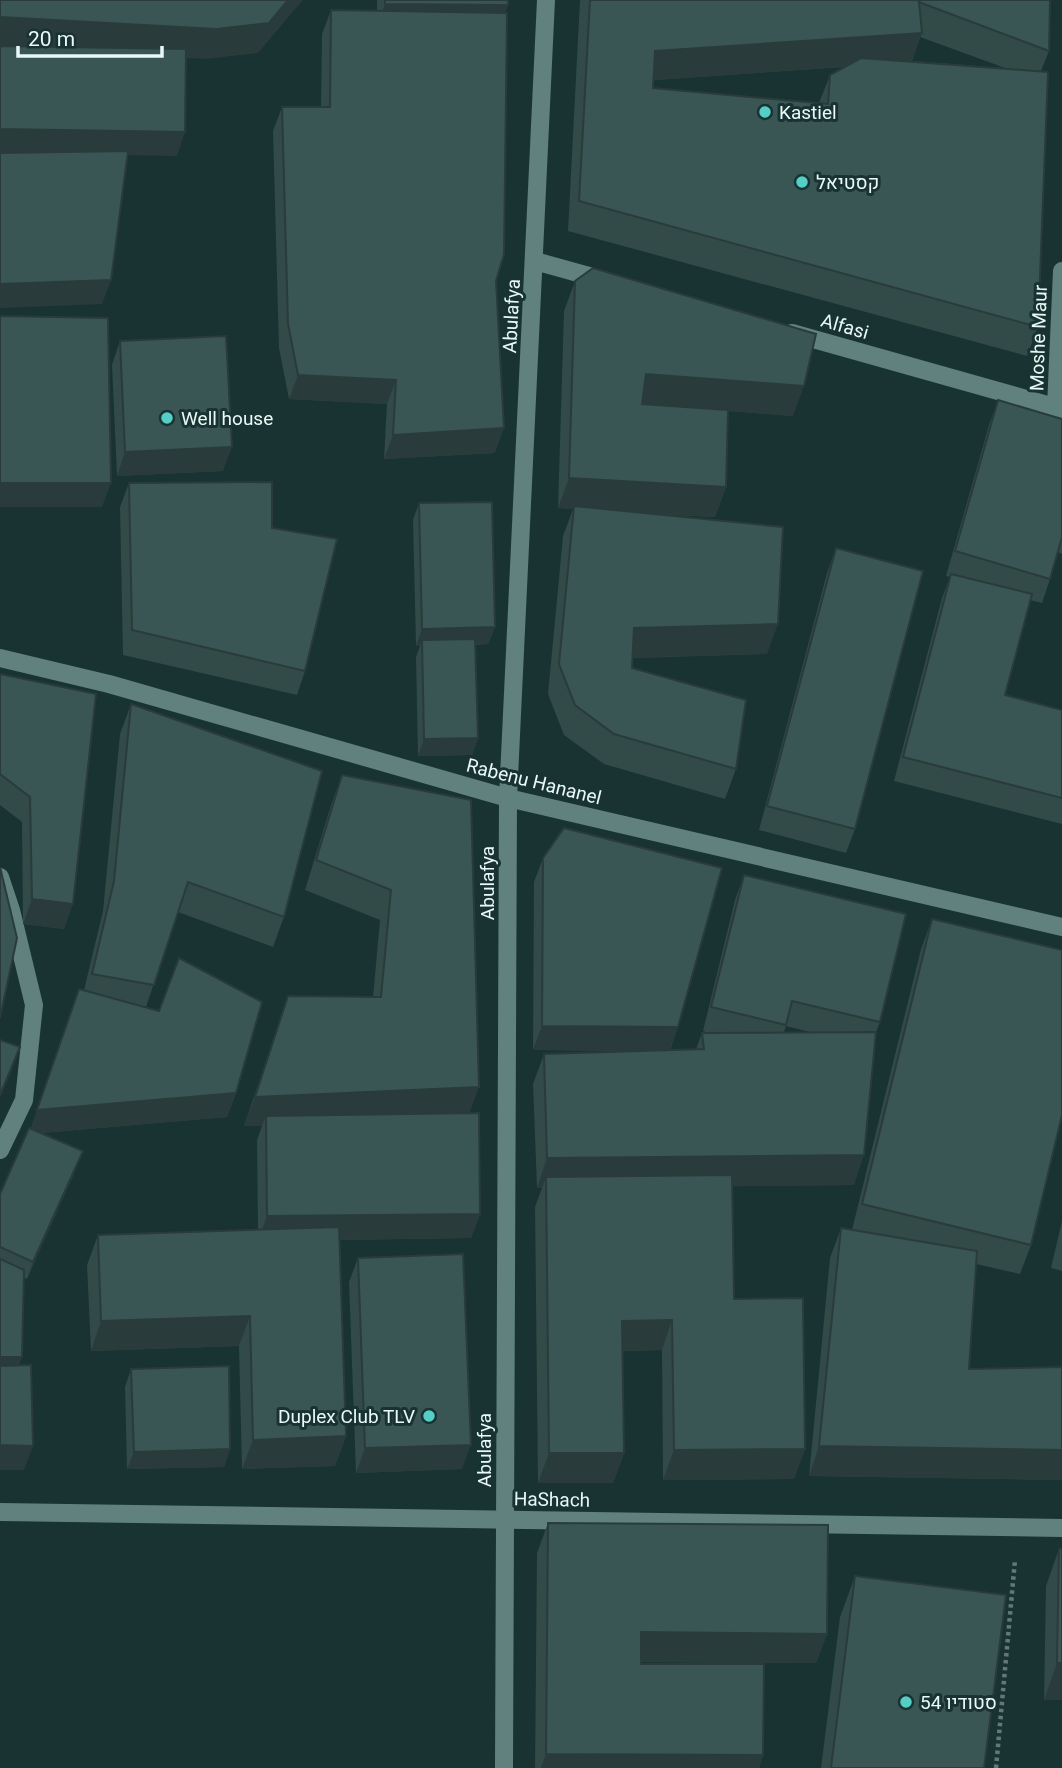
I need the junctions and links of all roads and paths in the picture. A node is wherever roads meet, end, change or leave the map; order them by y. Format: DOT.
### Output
graph roads {
  1 [pos="546,0"];
  2 [pos="535,261"];
  3 [pos="1062,271"];
  4 [pos="629,288"];
  5 [pos="776,329"];
  6 [pos="1059,408"];
  7 [pos="0,658"];
  8 [pos="508,798"];
  9 [pos="0,877"];
  10 [pos="1062,927"];
  11 [pos="0,1150"];
  12 [pos="0,1512"];
  13 [pos="505,1519"];
  14 [pos="1018,1527"];
  15 [pos="1062,1528"];
  16 [pos="504,1768"];
  17 [pos="996,1768"];
  1 -- 2 [label="street, Abulafya"];
  2 -- 4 [label="street"];
  2 -- 8 [label="street, Abulafya"];
  3 -- 6 [label="street, Moshe Maur"];
  5 -- 6 [label="street, Alfasi"];
  7 -- 8 [label="street, Rabenu Hananel"];
  8 -- 10 [label="street, Rabenu Hananel"];
  8 -- 13 [label="street, Abulafya"];
  9 -- 11 [label="street"];
  12 -- 13 [label="street, HaShach"];
  13 -- 14 [label="street, HaShach"];
  13 -- 16 [label="street, Abulafya"];
  14 -- 15 [label="street, HaShach"];
  14 -- 17 [label="path"];
}
